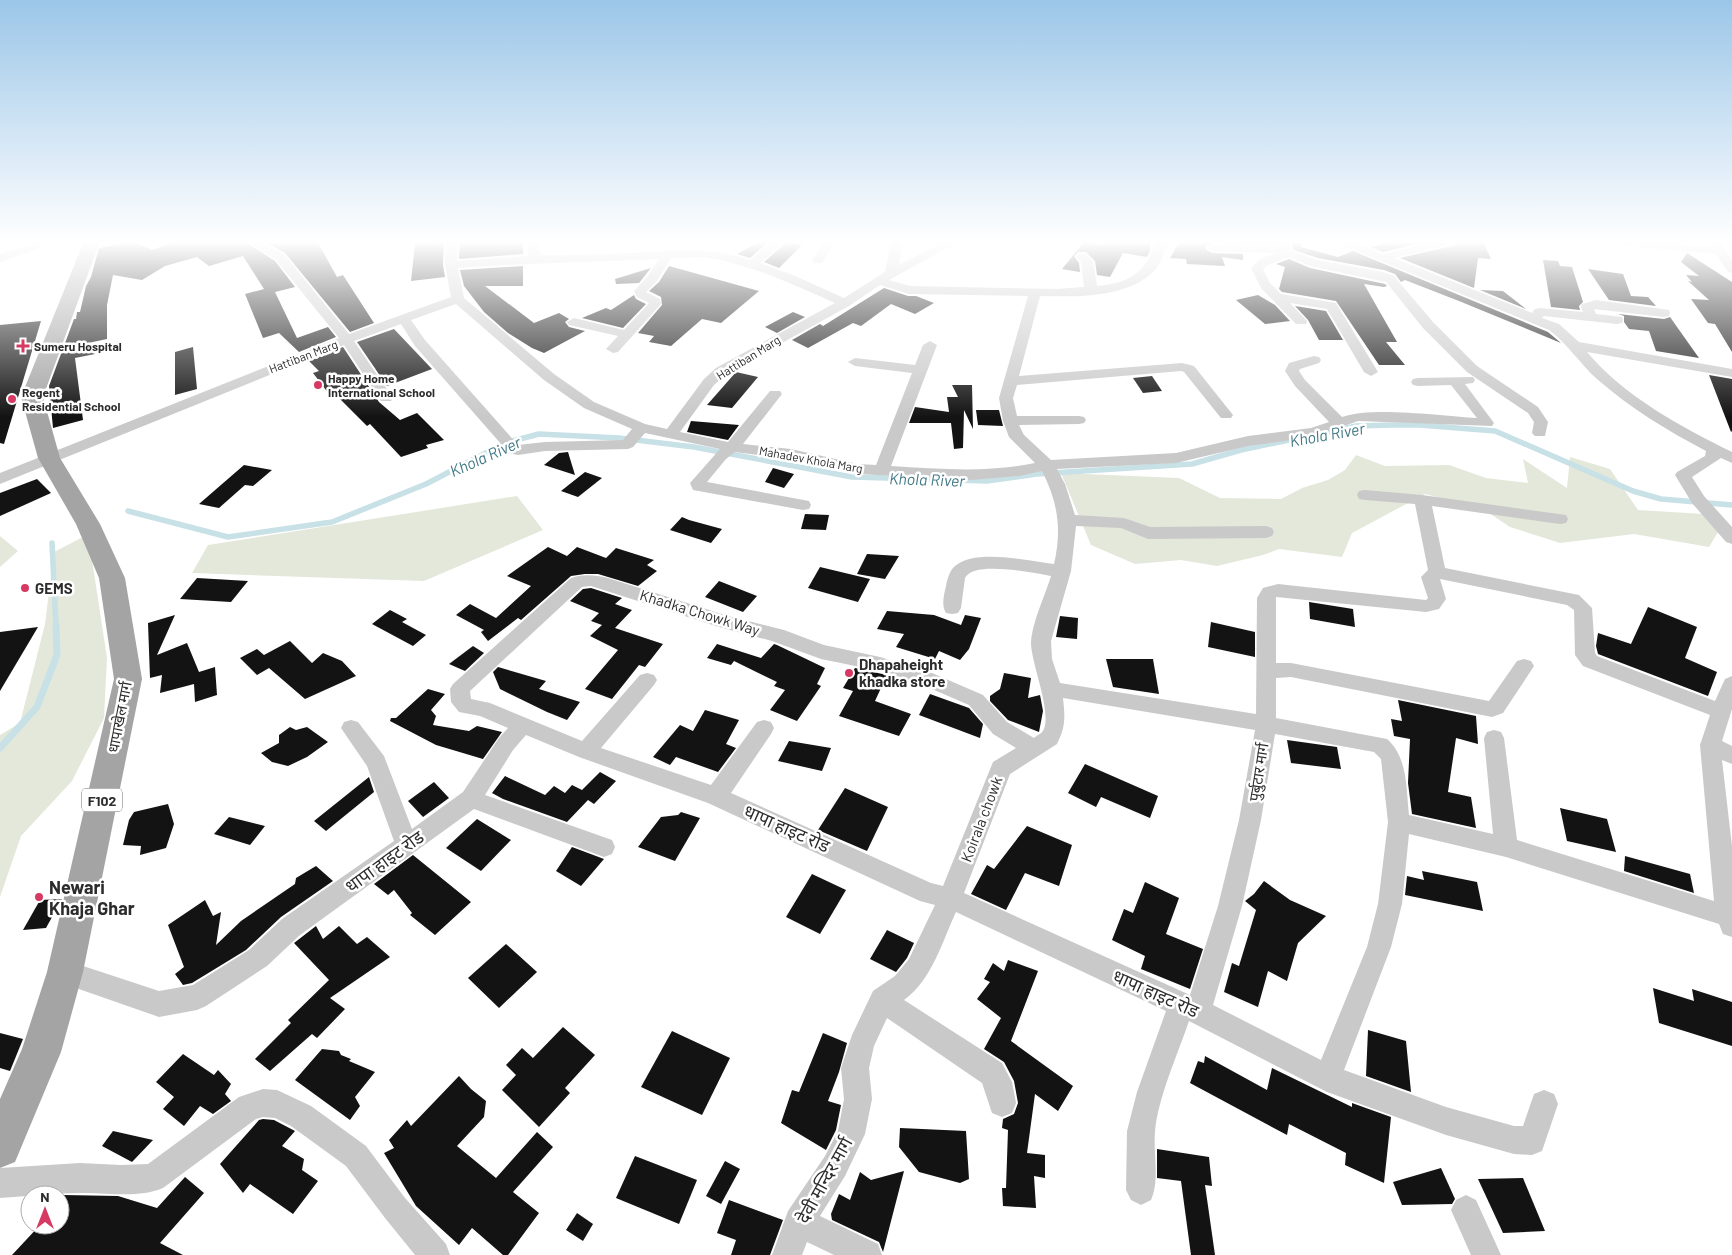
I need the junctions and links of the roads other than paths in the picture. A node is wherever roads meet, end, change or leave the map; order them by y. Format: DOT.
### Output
graph roads {
  1 [pos="458,299"];
  2 [pos="69,300"];
  3 [pos="316,300"];
  4 [pos="456,300"];
  5 [pos="651,300"];
  6 [pos="837,300"];
  7 [pos="850,300"];
  8 [pos="1033,300"];
  9 [pos="1279,300"];
  10 [pos="1292,300"];
  11 [pos="1407,300"];
  12 [pos="1487,300"];
  13 [pos="845,303"];
  14 [pos="1664,313"];
  15 [pos="1591,317"];
  16 [pos="403,318"];
  17 [pos="1534,319"];
  18 [pos="1617,320"];
  19 [pos="1300,321"];
  20 [pos="574,322"];
  21 [pos="625,334"];
  22 [pos="346,340"];
  23 [pos="930,345"];
  24 [pos="1576,346"];
  25 [pos="613,348"];
  26 [pos="1314,360"];
  27 [pos="855,362"];
  28 [pos="920,370"];
  29 [pos="1371,372"];
  30 [pos="1732,373"];
  31 [pos="1489,380"];
  32 [pos="1011,381"];
  33 [pos="1455,381"];
  34 [pos="1418,382"];
  35 [pos="775,394"];
  36 [pos="386,398"];
  37 [pos="1226,415"];
  38 [pos="1078,420"];
  39 [pos="1010,422"];
  40 [pos="1339,423"];
  41 [pos="1540,433"];
  42 [pos="671,434"];
  43 [pos="634,436"];
  44 [pos="1714,449"];
  45 [pos="727,451"];
  46 [pos="49,458"];
  47 [pos="1732,458"];
  48 [pos="882,470"];
  49 [pos="1052,474"];
  50 [pos="0,479"];
  51 [pos="1365,496"];
  52 [pos="1422,500"];
  53 [pos="803,505"];
  54 [pos="1560,519"];
  55 [pos="1069,520"];
  56 [pos="1266,532"];
  57 [pos="1732,538"];
  58 [pos="1062,571"];
  59 [pos="1437,573"];
  60 [pos="952,608"];
  61 [pos="1524,666"];
  62 [pos="1266,671"];
  63 [pos="647,680"];
  64 [pos="1732,684"];
  65 [pos="1052,689"];
  66 [pos="1721,711"];
  67 [pos="1266,724"];
  68 [pos="522,726"];
  69 [pos="351,728"];
  70 [pos="764,728"];
  71 [pos="1494,738"];
  72 [pos="1710,745"];
  73 [pos="1034,748"];
  74 [pos="586,751"];
  75 [pos="1732,755"];
  76 [pos="716,796"];
  77 [pos="471,799"];
  78 [pos="1399,822"];
  79 [pos="406,844"];
  80 [pos="604,847"];
  81 [pos="1506,847"];
  82 [pos="950,898"];
  83 [pos="1730,922"];
  84 [pos="65,972"];
  85 [pos="882,1000"];
  86 [pos="1189,1008"];
  87 [pos="861,1044"];
  88 [pos="1327,1078"];
  89 [pos="1002,1103"];
  90 [pos="1544,1104"];
  91 [pos="0,1147"];
  92 [pos="0,1184"];
  93 [pos="1141,1190"];
  94 [pos="1466,1210"];
  95 [pos="799,1222"];
  96 [pos="435,1255"];
  97 [pos="788,1255"];
  98 [pos="867,1255"];
  99 [pos="1486,1255"];
  1 -- 43 [label="street, Mahadev Khola Marg"];
  2 -- 46 [label="main road, धापाखेल मार्ग / F102"];
  3 -- 22 [label="street"];
  4 -- 16 [label="street, Hattiban Marg"];
  5 -- 21 [label="street"];
  6 -- 13 [label="street"];
  7 -- 13 [label="street, Hattiban Marg"];
  8 -- 32 [label="street"];
  9 -- 19 [label="street"];
  10 -- 29 [label="street"];
  11 -- 31 [label="street"];
  12 -- 17 [label="street"];
  13 -- 42 [label="street, Hattiban Marg"];
  14 -- 15 [label="street"];
  15 -- 17 [label="street"];
  15 -- 18 [label="street"];
  16 -- 22 [label="street, Hattiban Marg"];
  16 -- 43 [label="street"];
  17 -- 24 [label="street"];
  20 -- 21 [label="street"];
  21 -- 25 [label="street"];
  22 -- 36 [label="street"];
  22 -- 46 [label="street, Hattiban Marg"];
  23 -- 28 [label="street"];
  24 -- 30 [label="street"];
  24 -- 44 [label="street"];
  26 -- 40 [label="street"];
  27 -- 28 [label="street"];
  28 -- 48 [label="street"];
  31 -- 33 [label="street"];
  31 -- 41 [label="street"];
  32 -- 37 [label="street"];
  32 -- 39 [label="street"];
  33 -- 34 [label="street"];
  33 -- 40 [label="street, Mahadev Khola Marg"];
  35 -- 45 [label="street"];
  38 -- 39 [label="street"];
  39 -- 49 [label="street"];
  40 -- 49 [label="street, Mahadev Khola Marg"];
  42 -- 43 [label="street, Mahadev Khola Marg"];
  42 -- 45 [label="street, Mahadev Khola Marg"];
  44 -- 47 [label="street"];
  44 -- 57 [label="street"];
  45 -- 48 [label="street, Mahadev Khola Marg"];
  45 -- 53 [label="street"];
  46 -- 50 [label="street, Hattiban Marg"];
  46 -- 84 [label="main road, धापाखेल मार्ग / F102"];
  48 -- 49 [label="street, Mahadev Khola Marg"];
  49 -- 55 [label="street"];
  51 -- 52 [label="street"];
  52 -- 54 [label="street"];
  52 -- 59 [label="street"];
  55 -- 56 [label="street"];
  55 -- 58 [label="street, Koirala chowk"];
  58 -- 60 [label="street"];
  58 -- 65 [label="street, Koirala chowk"];
  59 -- 62 [label="street"];
  59 -- 66 [label="street"];
  61 -- 62 [label="street"];
  62 -- 67 [label="street"];
  63 -- 74 [label="street"];
  64 -- 66 [label="street"];
  65 -- 67 [label="street"];
  65 -- 73 [label="street, Koirala chowk"];
  66 -- 72 [label="street"];
  67 -- 78 [label="street, पुर्बुटार मार्ग"];
  67 -- 86 [label="street, पुर्बुटार मार्ग"];
  68 -- 73 [label="street, Khadka Chowk Way"];
  68 -- 74 [label="street, धापा हाइट रोड"];
  68 -- 77 [label="street, धापा हाइट रोड"];
  69 -- 79 [label="street"];
  70 -- 76 [label="street"];
  71 -- 81 [label="street"];
  72 -- 75 [label="street"];
  72 -- 83 [label="street"];
  73 -- 82 [label="street, Koirala chowk"];
  74 -- 76 [label="street, धापा हाइट रोड"];
  76 -- 82 [label="street, धापा हाइट रोड"];
  77 -- 79 [label="street, धापा हाइट रोड"];
  77 -- 80 [label="street"];
  78 -- 81 [label="street"];
  78 -- 88 [label="street"];
  79 -- 84 [label="street, धापा हाइट रोड"];
  81 -- 83 [label="street"];
  82 -- 85 [label="street, Koirala chowk"];
  82 -- 86 [label="street, धापा हाइट रोड"];
  84 -- 91 [label="main road, धापाखेल मार्ग / F102"];
  85 -- 87 [label="street, Koirala chowk"];
  85 -- 89 [label="street"];
  86 -- 88 [label="street, धापा हाइट रोड"];
  86 -- 93 [label="street"];
  87 -- 95 [label="street, देवी मन्दिर मार्ग"];
  88 -- 90 [label="street, धापा हाइट रोड"];
  92 -- 96 [label="street"];
  94 -- 99 [label="street"];
  95 -- 97 [label="street, देवी मन्दिर मार्ग"];
  95 -- 98 [label="street"];
}
